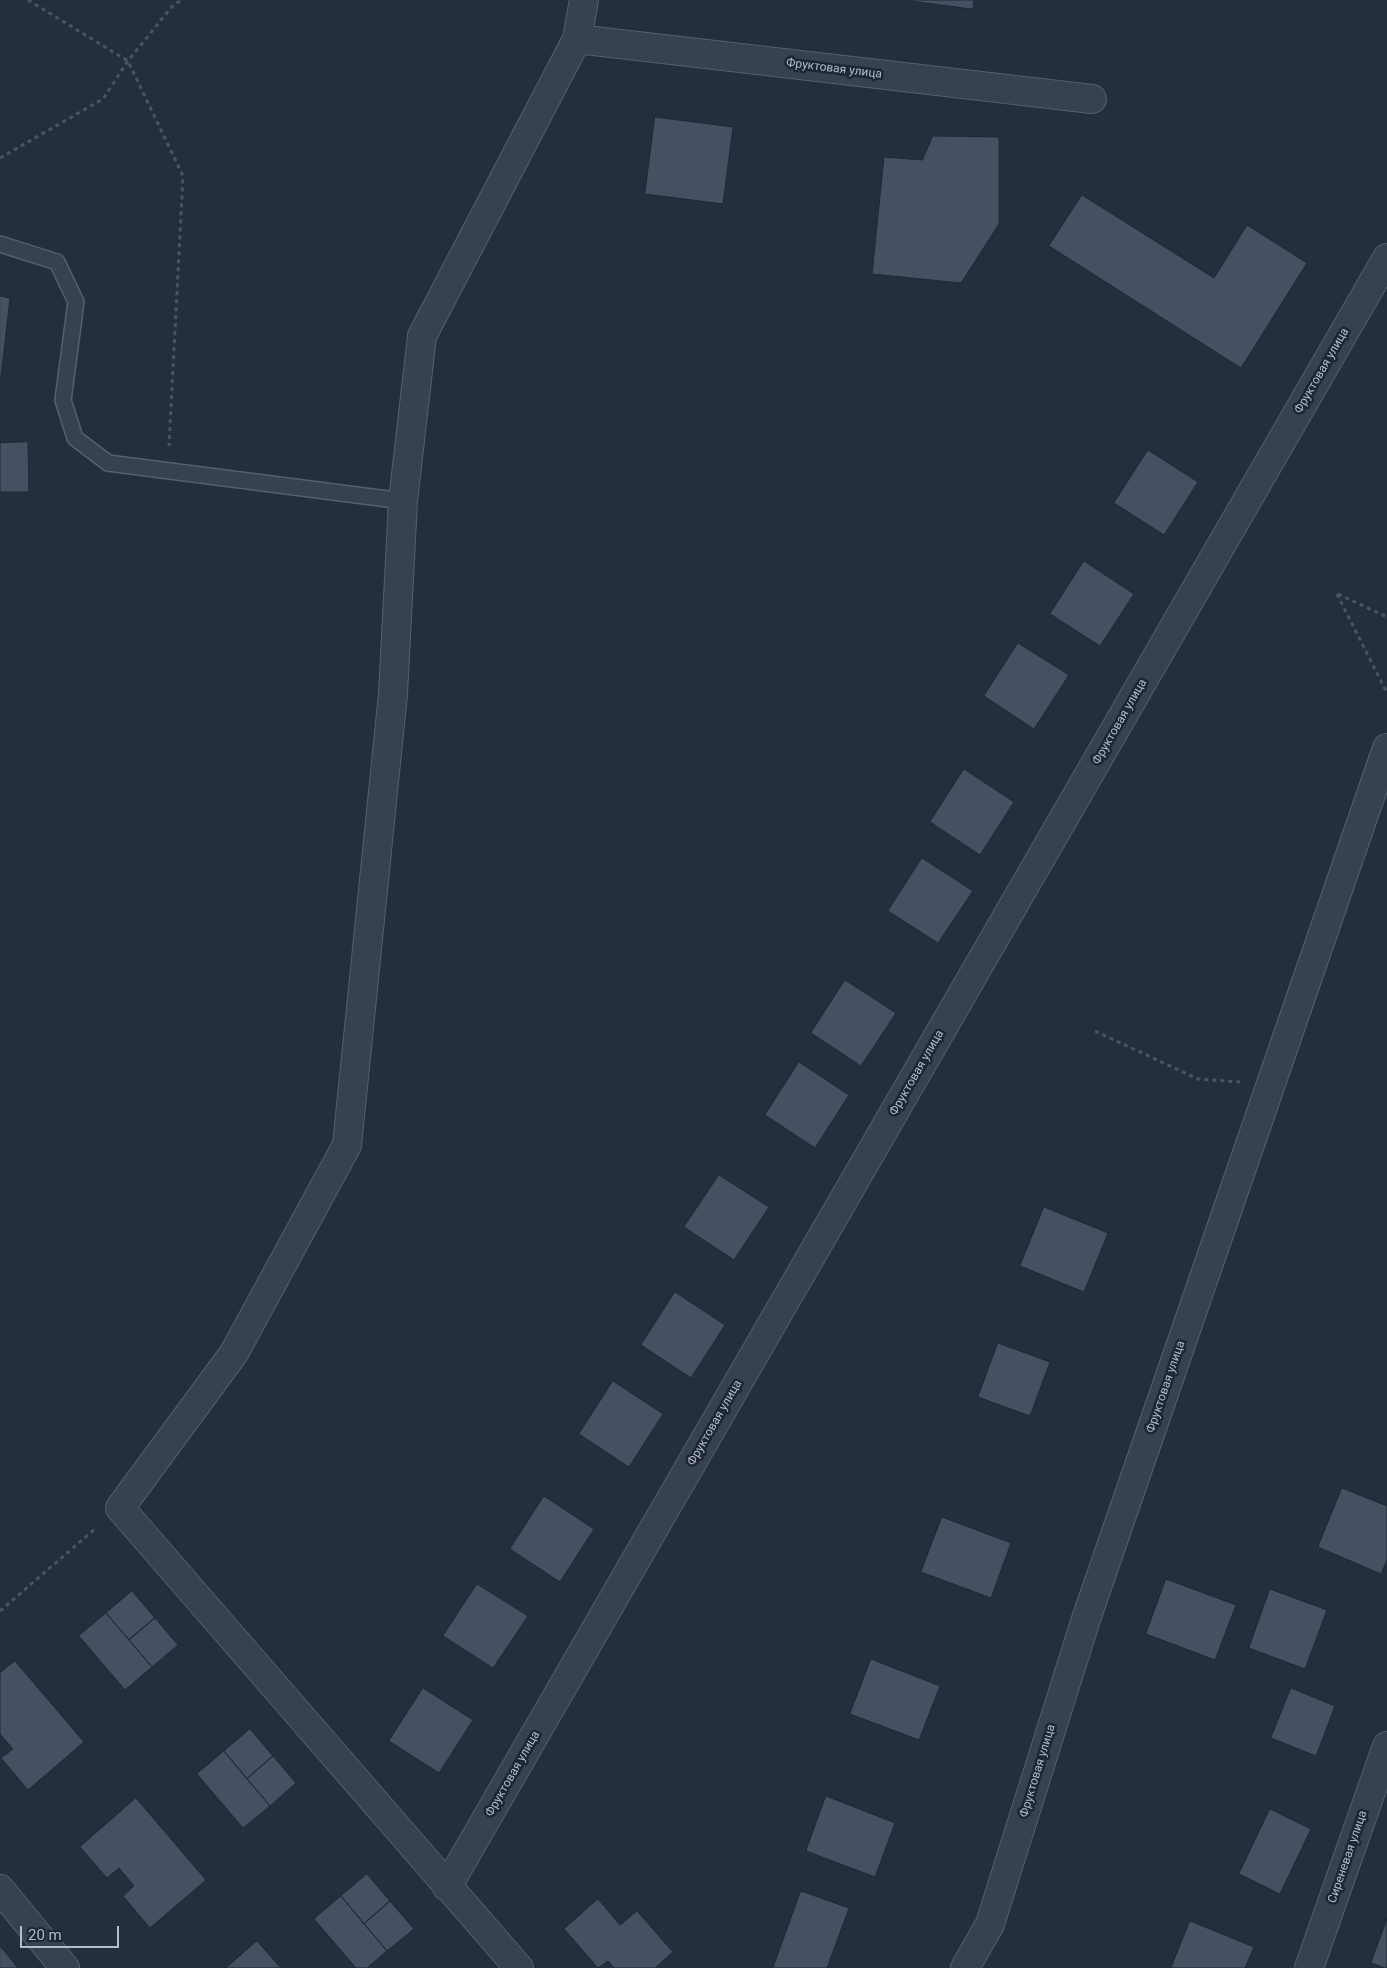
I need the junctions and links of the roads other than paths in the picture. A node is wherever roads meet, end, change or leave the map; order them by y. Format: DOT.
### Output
graph roads {
  1 [pos="584,0"];
  2 [pos="577,39"];
  3 [pos="1092,100"];
  4 [pos="0,244"];
  5 [pos="1387,258"];
  6 [pos="402,501"];
  7 [pos="1387,748"];
  8 [pos="1387,1746"];
  9 [pos="448,1887"];
  10 [pos="0,1889"];
  11 [pos="64,1968"];
  12 [pos="519,1968"];
  13 [pos="965,1968"];
  14 [pos="1309,1968"];
  1 -- 2 [label="street"];
  2 -- 3 [label="street, Фруктовая улица"];
  2 -- 6 [label="street"];
  4 -- 6 [label="lane"];
  5 -- 9 [label="street, Фруктовая улица"];
  6 -- 9 [label="street"];
  7 -- 13 [label="street, Фруктовая улица"];
  8 -- 14 [label="street, Сиреневая улица"];
  9 -- 12 [label="street"];
  10 -- 11 [label="street"];
}
